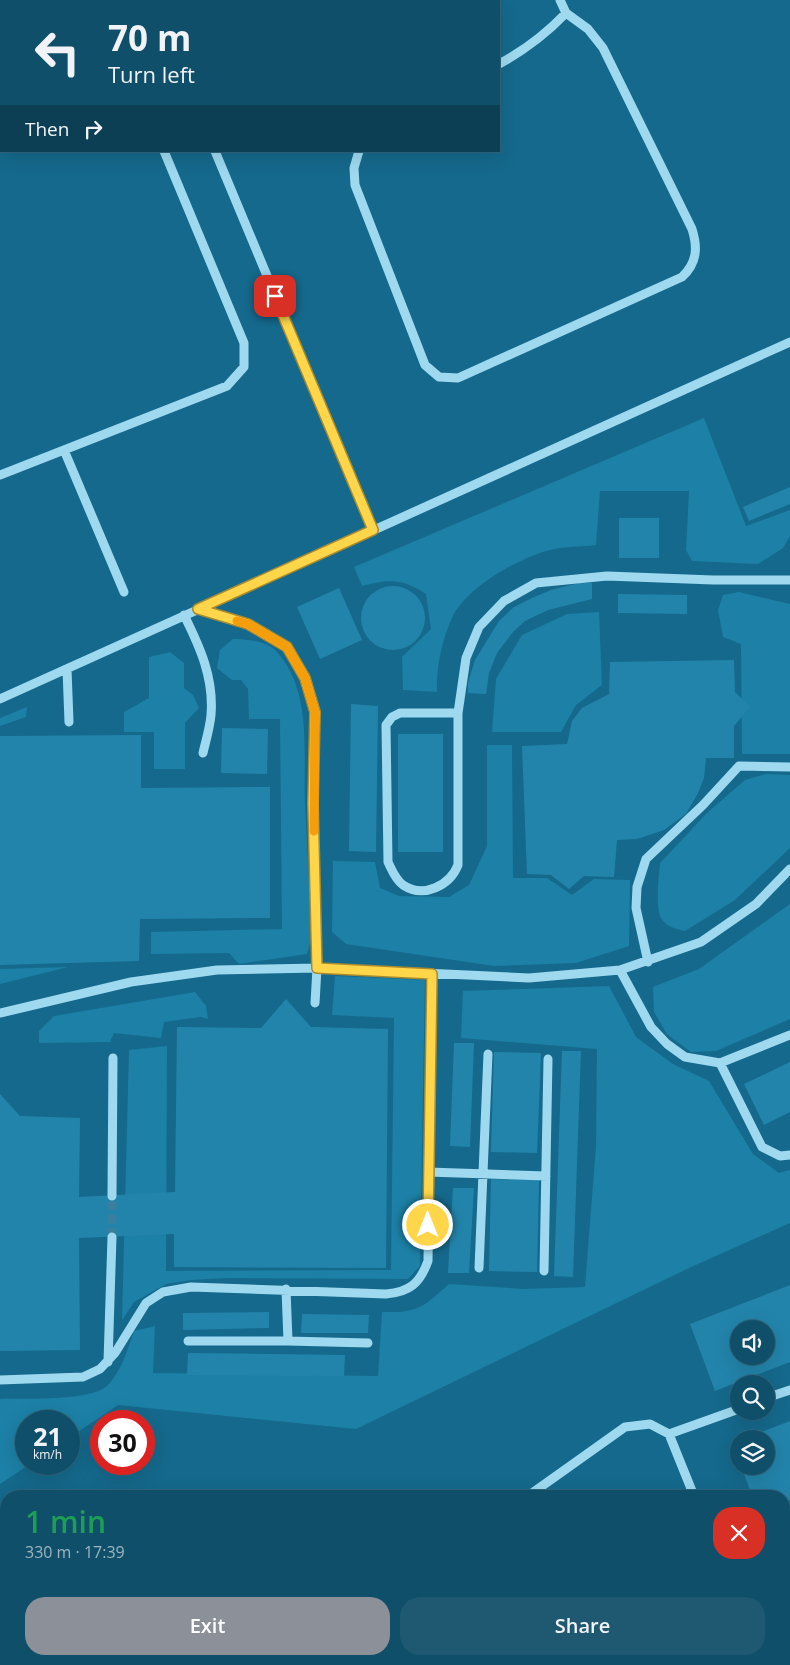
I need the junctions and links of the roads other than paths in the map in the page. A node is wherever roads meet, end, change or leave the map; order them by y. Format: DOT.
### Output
graph roads {
  1 [pos="560,0"];
  2 [pos="566,13"];
  3 [pos="500,63"];
  4 [pos="164,152"];
  5 [pos="216,152"];
  6 [pos="359,152"];
  7 [pos="790,342"];
  8 [pos="64,450"];
  9 [pos="0,475"];
  10 [pos="373,530"];
  11 [pos="790,580"];
  12 [pos="124,592"];
  13 [pos="198,609"];
  14 [pos="184,616"];
  15 [pos="67,668"];
  16 [pos="0,699"];
  17 [pos="458,713"];
  18 [pos="69,722"];
  19 [pos="203,753"];
  20 [pos="790,767"];
  21 [pos="790,869"];
  22 [pos="648,962"];
  23 [pos="317,968"];
  24 [pos="620,970"];
  25 [pos="432,974"];
  26 [pos="315,1003"];
  27 [pos="0,1013"];
  28 [pos="790,1035"];
  29 [pos="488,1054"];
  30 [pos="113,1058"];
  31 [pos="548,1059"];
  32 [pos="720,1063"];
  33 [pos="790,1155"];
  34 [pos="428,1172"];
  35 [pos="484,1174"];
  36 [pos="546,1176"];
  37 [pos="112,1196"];
  38 [pos="112,1236"];
  39 [pos="479,1268"];
  40 [pos="544,1271"];
  41 [pos="286,1289"];
  42 [pos="288,1341"];
  43 [pos="188,1342"];
  44 [pos="368,1343"];
  45 [pos="108,1362"];
  46 [pos="0,1380"];
  47 [pos="790,1390"];
  48 [pos="775,1395"];
  49 [pos="730,1411"];
  50 [pos="669,1434"];
  51 [pos="536,1490"];
  52 [pos="692,1490"];
  1 -- 2 [label="street"];
  2 -- 3 [label="street"];
  2 -- 6 [label="street"];
  4 -- 8 [label="street"];
  5 -- 10 [label="street"];
  7 -- 10 [label="street"];
  8 -- 9 [label="street"];
  8 -- 12 [label="street"];
  10 -- 13 [label="street"];
  11 -- 17 [label="street"];
  13 -- 14 [label="street"];
  13 -- 23 [label="street"];
  14 -- 15 [label="street"];
  14 -- 19 [label="street"];
  15 -- 16 [label="street"];
  15 -- 18 [label="street"];
  17 -- 17 [label="street"];
  20 -- 22 [label="street"];
  21 -- 22 [label="street"];
  22 -- 24 [label="street"];
  23 -- 25 [label="street"];
  23 -- 26 [label="street"];
  23 -- 27 [label="street"];
  24 -- 25 [label="street"];
  24 -- 32 [label="street"];
  25 -- 34 [label="street"];
  28 -- 32 [label="street"];
  29 -- 35 [label="street"];
  30 -- 37 [label="street"];
  31 -- 36 [label="street"];
  32 -- 33 [label="street"];
  34 -- 35 [label="street"];
  34 -- 41 [label="street"];
  35 -- 36 [label="street"];
  35 -- 39 [label="street"];
  36 -- 40 [label="street"];
  38 -- 45 [label="street"];
  41 -- 42 [label="street"];
  41 -- 45 [label="street"];
  42 -- 43 [label="street"];
  42 -- 44 [label="street"];
  45 -- 46 [label="street"];
  47 -- 48 [label="street"];
  49 -- 50 [label="street"];
  50 -- 51 [label="street"];
  50 -- 52 [label="street"];
}
